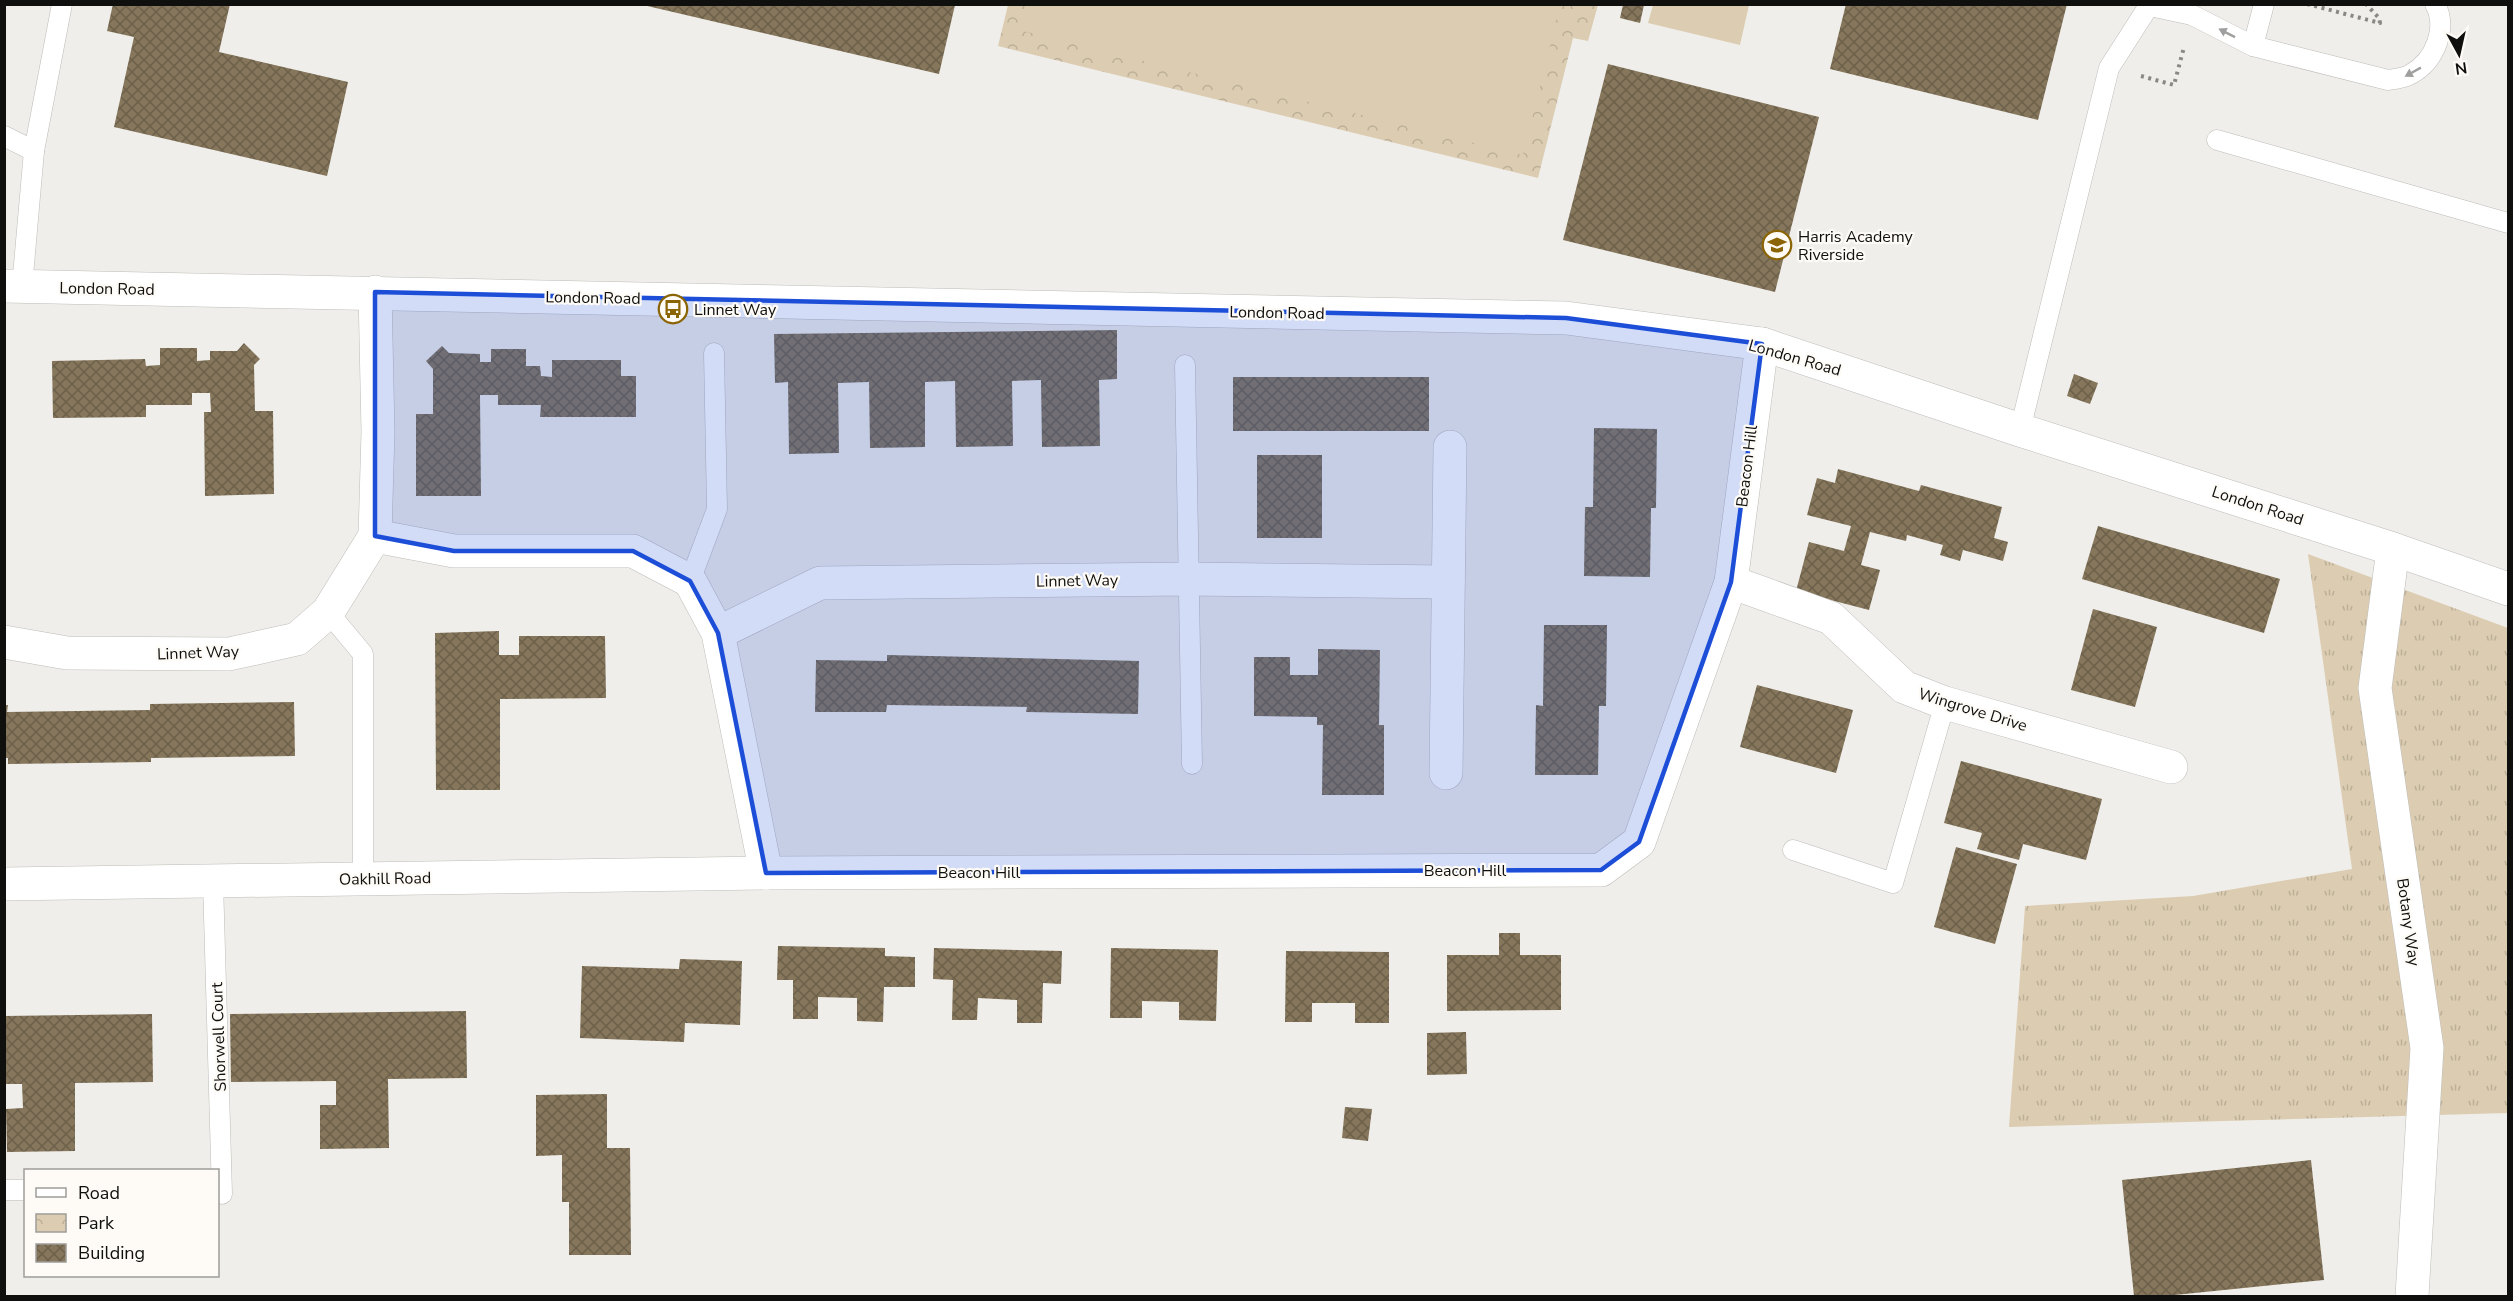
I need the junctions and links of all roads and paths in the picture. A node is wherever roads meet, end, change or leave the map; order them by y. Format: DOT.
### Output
graph roads {
  1 [pos="62,4"];
  2 [pos="2264,4"];
  3 [pos="2307,4"];
  4 [pos="2366,4"];
  5 [pos="2435,4"];
  6 [pos="2150,5"];
  7 [pos="2192,15"];
  8 [pos="2253,46"];
  9 [pos="2109,68"];
  10 [pos="4,136"];
  11 [pos="2217,140"];
  12 [pos="34,151"];
  13 [pos="2508,224"];
  14 [pos="14,287"];
  15 [pos="375,292"];
  16 [pos="1762,344"];
  17 [pos="714,352"];
  18 [pos="1185,365"];
  19 [pos="2020,430"];
  20 [pos="1450,447"];
  21 [pos="375,536"];
  22 [pos="2394,549"];
  23 [pos="1187,579"];
  24 [pos="690,581"];
  25 [pos="1448,582"];
  26 [pos="1731,582"];
  27 [pos="2508,590"];
  28 [pos="328,612"];
  29 [pos="718,633"];
  30 [pos="4,642"];
  31 [pos="1945,703"];
  32 [pos="1192,764"];
  33 [pos="2171,767"];
  34 [pos="1446,773"];
  35 [pos="1793,850"];
  36 [pos="766,873"];
  37 [pos="363,879"];
  38 [pos="213,881"];
  39 [pos="4,884"];
  40 [pos="4,1190"];
  41 [pos="24,1190"];
  42 [pos="222,1194"];
  43 [pos="2412,1296"];
  1 -- 12 [label="lane"];
  2 -- 8 [label="lane"];
  3 -- 4 [label="path"];
  5 -- 8 [label="lane, one-way"];
  6 -- 7 [label="lane"];
  6 -- 9 [label="lane"];
  8 -- 7 [label="lane, one-way"];
  7 -- 9 [label="path"];
  9 -- 19 [label="lane"];
  10 -- 12 [label="lane"];
  11 -- 13 [label="lane"];
  12 -- 14 [label="lane"];
  14 -- 15 [label="street, London Road"];
  15 -- 16 [label="street, London Road"];
  15 -- 21 [label="street"];
  16 -- 19 [label="street, London Road"];
  16 -- 26 [label="street, Beacon Hill"];
  17 -- 24 [label="lane"];
  18 -- 23 [label="lane"];
  19 -- 22 [label="street, London Road"];
  20 -- 25 [label="street"];
  21 -- 24 [label="street"];
  21 -- 28 [label="street, Linnet Way"];
  22 -- 27 [label="street, London Road"];
  22 -- 43 [label="street, Botany Way"];
  23 -- 25 [label="street, Linnet Way"];
  23 -- 29 [label="street, Linnet Way"];
  23 -- 32 [label="lane"];
  24 -- 29 [label="street"];
  25 -- 34 [label="street"];
  26 -- 31 [label="street, Wingrove Drive"];
  26 -- 36 [label="street, Beacon Hill"];
  28 -- 30 [label="street, Linnet Way"];
  28 -- 37 [label="lane"];
  29 -- 36 [label="street"];
  31 -- 33 [label="street, Wingrove Drive"];
  31 -- 35 [label="lane"];
  36 -- 37 [label="street, Oakhill Road"];
  37 -- 38 [label="street, Oakhill Road"];
  38 -- 39 [label="street, Oakhill Road"];
  38 -- 42 [label="lane, Shorwell Court"];
  40 -- 41 [label="lane"];
}
